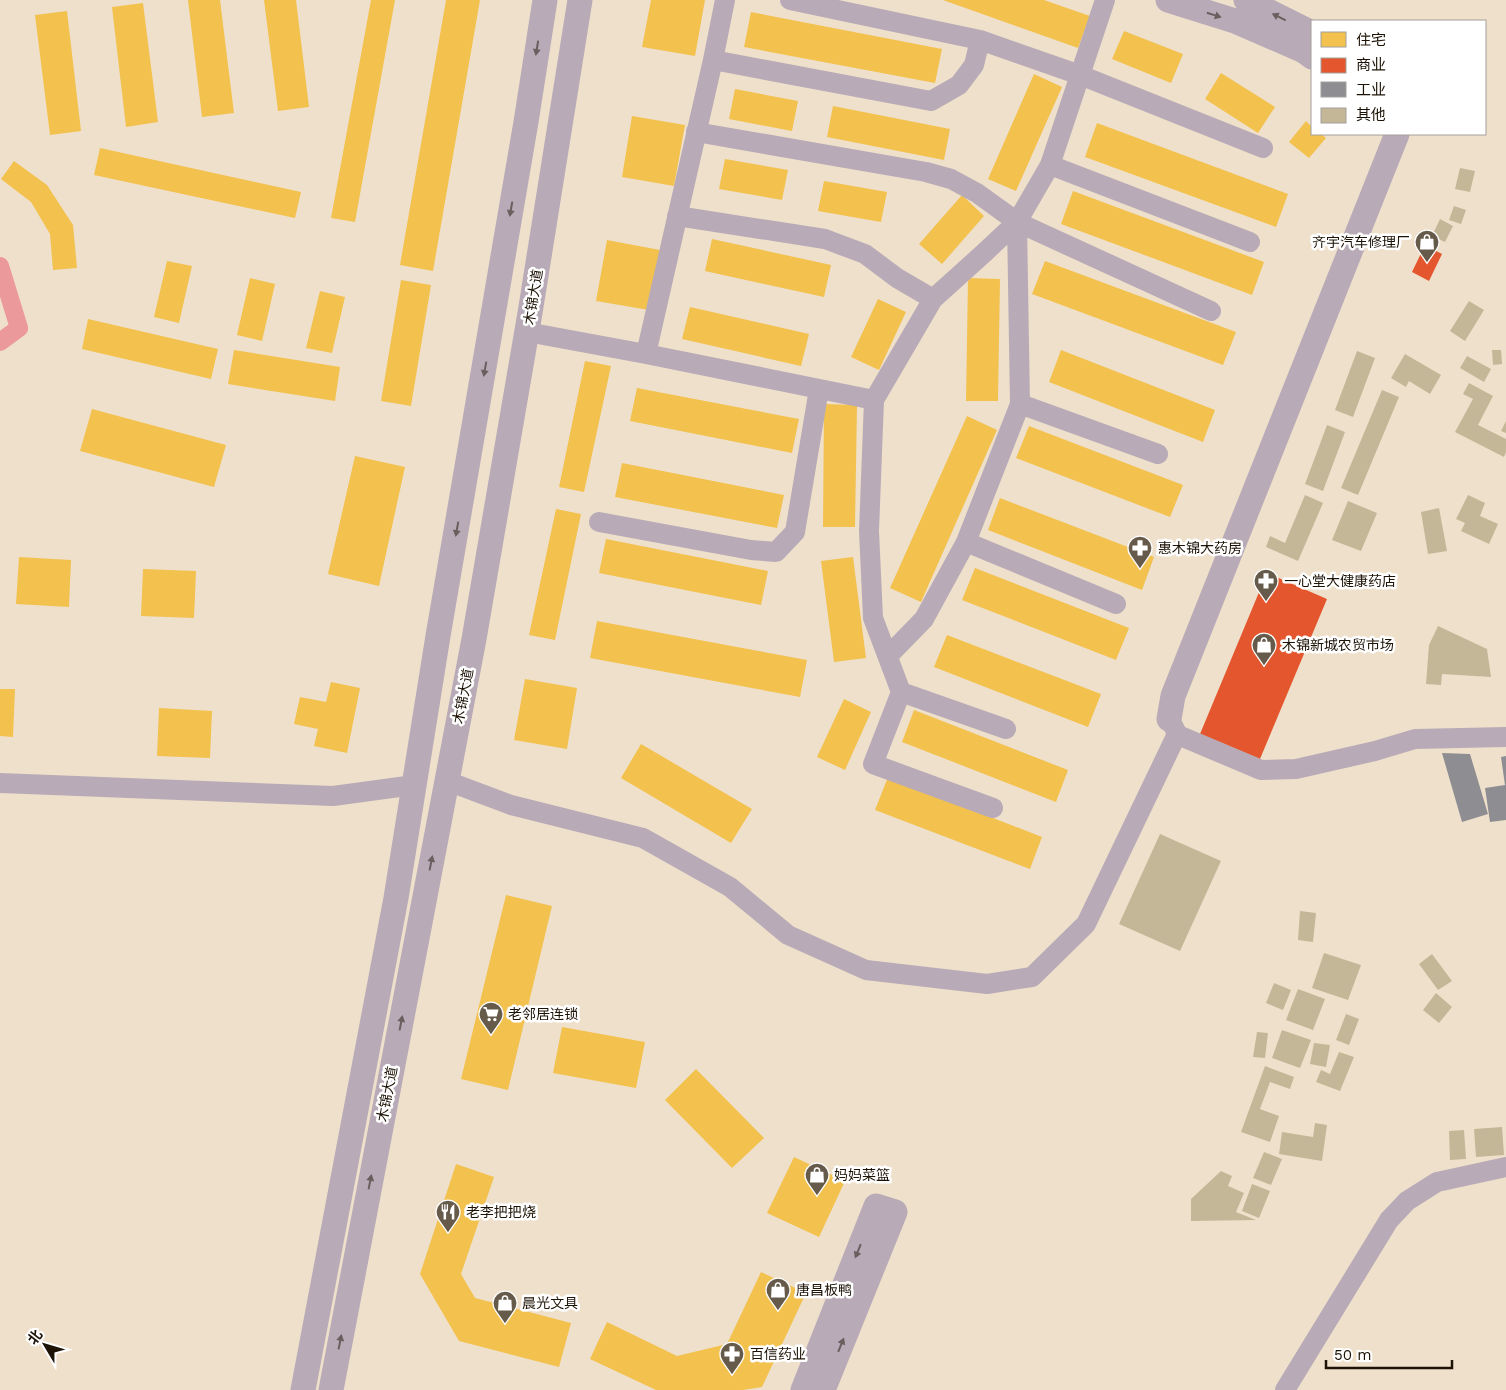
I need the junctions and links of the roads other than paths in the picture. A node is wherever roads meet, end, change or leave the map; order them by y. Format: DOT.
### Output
graph roads {
  1 [pos="545,0"];
  2 [pos="580,0"];
  3 [pos="725,0"];
  4 [pos="790,0"];
  5 [pos="1105,0"];
  6 [pos="1168,0"];
  7 [pos="1246,0"];
  8 [pos="1311,32"];
  9 [pos="980,40"];
  10 [pos="1311,55"];
  11 [pos="713,60"];
  12 [pos="1080,76"];
  13 [pos="696,132"];
  14 [pos="1397,135"];
  15 [pos="1263,148"];
  16 [pos="1050,164"];
  17 [pos="677,216"];
  18 [pos="1017,222"];
  19 [pos="1250,242"];
  20 [pos="933,299"];
  21 [pos="1211,311"];
  22 [pos="527,332"];
  23 [pos="646,354"];
  24 [pos="819,389"];
  25 [pos="874,400"];
  26 [pos="1020,404"];
  27 [pos="1158,454"];
  28 [pos="599,522"];
  29 [pos="966,542"];
  30 [pos="1116,604"];
  31 [pos="888,656"];
  32 [pos="901,692"];
  33 [pos="1173,726"];
  34 [pos="1006,729"];
  35 [pos="1506,737"];
  36 [pos="447,781"];
  37 [pos="0,783"];
  38 [pos="414,785"];
  39 [pos="993,808"];
  40 [pos="1506,1167"];
  41 [pos="304,1390"];
  42 [pos="331,1390"];
  43 [pos="803,1390"];
  44 [pos="823,1390"];
  45 [pos="1285,1390"];
  1 -- 38 [label="street, 木锦大道, one-way"];
  2 -- 22 [label="street, 木锦大道"];
  3 -- 11 [label="street"];
  4 -- 9 [label="street"];
  5 -- 12 [label="street"];
  6 -- 10 [label="street, one-way"];
  8 -- 7 [label="street, one-way"];
  9 -- 11 [label="street"];
  9 -- 12 [label="street"];
  11 -- 13 [label="street"];
  12 -- 15 [label="street"];
  12 -- 16 [label="street"];
  13 -- 17 [label="street"];
  13 -- 18 [label="street"];
  14 -- 33 [label="street"];
  16 -- 18 [label="street"];
  16 -- 19 [label="street"];
  17 -- 20 [label="street"];
  17 -- 23 [label="street"];
  18 -- 20 [label="street"];
  18 -- 21 [label="street"];
  18 -- 26 [label="street"];
  20 -- 25 [label="street"];
  22 -- 23 [label="street"];
  22 -- 36 [label="street, 木锦大道"];
  23 -- 24 [label="street"];
  24 -- 25 [label="street"];
  24 -- 28 [label="street"];
  25 -- 31 [label="street"];
  26 -- 27 [label="street"];
  26 -- 29 [label="street"];
  29 -- 30 [label="street"];
  29 -- 31 [label="street"];
  31 -- 32 [label="street"];
  32 -- 34 [label="street"];
  32 -- 39 [label="street"];
  33 -- 35 [label="street"];
  33 -- 36 [label="street"];
  42 -- 36 [label="street, 木锦大道, one-way"];
  37 -- 38 [label="street"];
  38 -- 41 [label="street, 木锦大道"];
  40 -- 45 [label="street"];
  44 -- 43 [label="street, one-way"];
}
